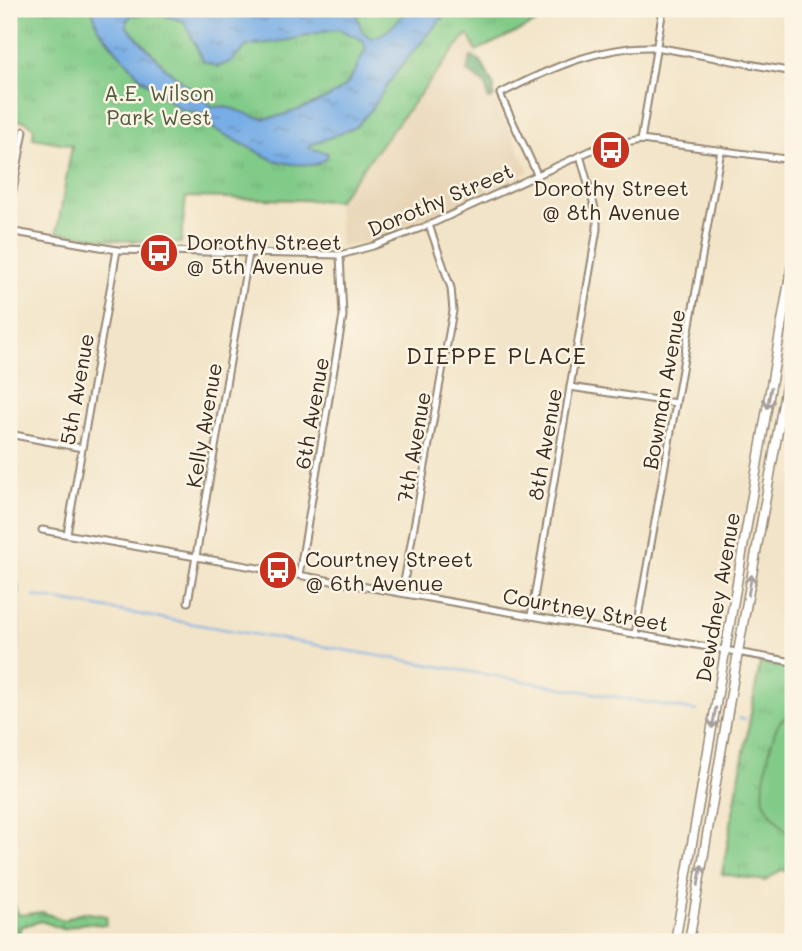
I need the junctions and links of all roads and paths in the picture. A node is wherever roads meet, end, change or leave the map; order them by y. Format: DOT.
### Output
graph roads {
  1 [pos="663,9"];
  2 [pos="656,47"];
  3 [pos="793,72"];
  4 [pos="24,131"];
  5 [pos="641,140"];
  6 [pos="721,150"];
  7 [pos="580,155"];
  8 [pos="793,160"];
  9 [pos="537,174"];
  10 [pos="9,212"];
  11 [pos="429,225"];
  12 [pos="9,232"];
  13 [pos="117,250"];
  14 [pos="249,253"];
  15 [pos="340,254"];
  16 [pos="793,258"];
  17 [pos="793,348"];
  18 [pos="570,387"];
  19 [pos="676,402"];
  20 [pos="9,434"];
  21 [pos="82,448"];
  22 [pos="42,530"];
  23 [pos="67,534"];
  24 [pos="197,557"];
  25 [pos="299,575"];
  26 [pos="402,593"];
  27 [pos="188,602"];
  28 [pos="531,616"];
  29 [pos="635,634"];
  30 [pos="725,650"];
  31 [pos="738,652"];
  32 [pos="793,662"];
  33 [pos="675,942"];
  34 [pos="688,942"];
  1 -- 2 [label="street"];
  2 -- 3 [label="street"];
  2 -- 5 [label="street"];
  2 -- 9 [label="street"];
  4 -- 10 [label="street"];
  5 -- 6 [label="street, Dorothy Street"];
  5 -- 7 [label="street, Dorothy Street"];
  6 -- 8 [label="street, Dorothy Street"];
  6 -- 19 [label="street, Bowman Avenue"];
  7 -- 9 [label="street, Dorothy Street"];
  7 -- 18 [label="street, 8th Avenue"];
  9 -- 11 [label="street, Dorothy Street"];
  11 -- 15 [label="street, Dorothy Street"];
  11 -- 26 [label="street, 7th Avenue"];
  12 -- 13 [label="street, Dorothy Street"];
  13 -- 14 [label="street, Dorothy Street"];
  13 -- 21 [label="street, 5th Avenue"];
  14 -- 15 [label="street, Dorothy Street"];
  14 -- 24 [label="street, Kelly Avenue"];
  15 -- 25 [label="street, 6th Avenue"];
  16 -- 30 [label="main road, Dewdney Avenue, one-way"];
  31 -- 17 [label="main road, Dewdney Avenue, one-way"];
  18 -- 19 [label="street"];
  18 -- 28 [label="street, 8th Avenue"];
  19 -- 29 [label="street, Bowman Avenue"];
  20 -- 21 [label="street"];
  21 -- 23 [label="street, 5th Avenue"];
  22 -- 23 [label="street, Courtney Street"];
  23 -- 24 [label="street, Courtney Street"];
  24 -- 25 [label="street, Courtney Street"];
  24 -- 27 [label="street, Kelly Avenue"];
  25 -- 26 [label="street, Courtney Street"];
  26 -- 28 [label="street, Courtney Street"];
  28 -- 29 [label="street, Courtney Street"];
  29 -- 30 [label="street, Courtney Street"];
  30 -- 31 [label="street, Courtney Street"];
  30 -- 33 [label="main road, Dewdney Avenue, one-way"];
  31 -- 32 [label="street, Courtney Street"];
  34 -- 31 [label="main road, Dewdney Avenue, one-way"];
}
